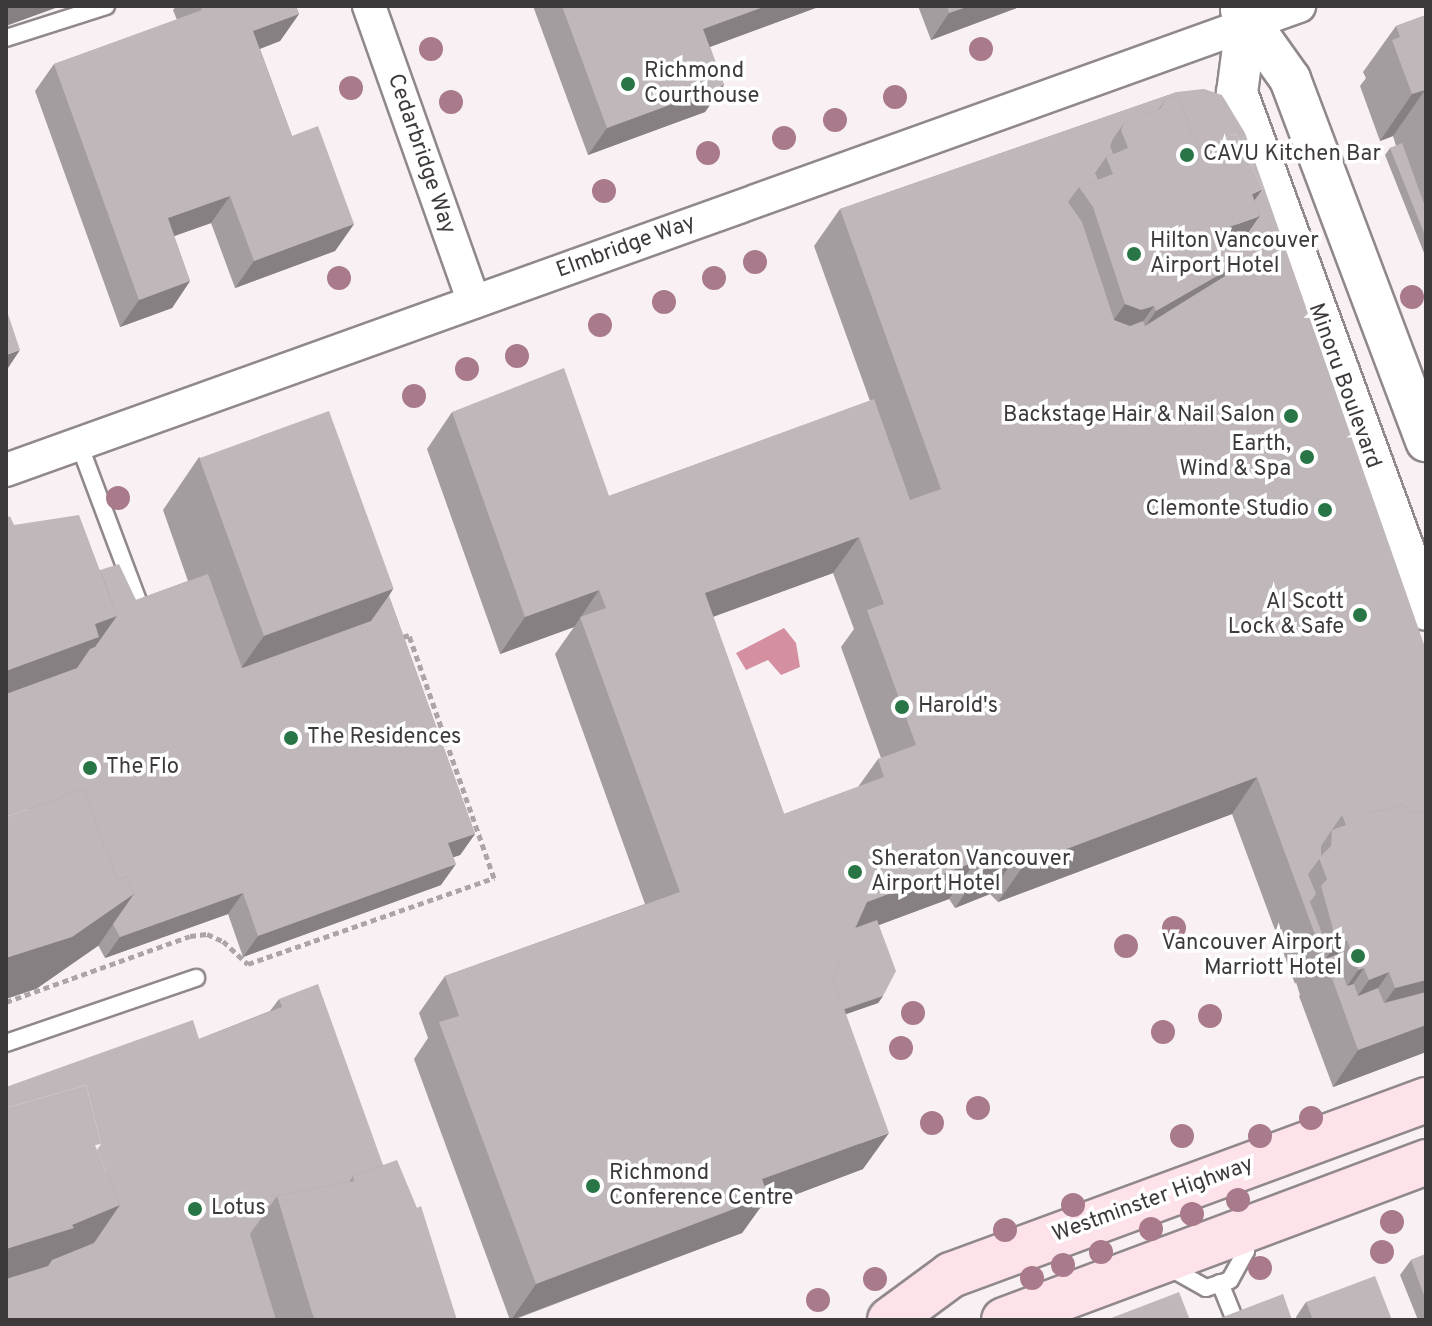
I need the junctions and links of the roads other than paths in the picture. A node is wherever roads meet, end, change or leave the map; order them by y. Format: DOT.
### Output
graph roads {
  1 [pos="106,6"];
  2 [pos="369,6"];
  3 [pos="1299,6"];
  4 [pos="1242,15"];
  5 [pos="6,38"];
  6 [pos="474,302"];
  7 [pos="1426,441"];
  8 [pos="79,444"];
  9 [pos="6,470"];
  10 [pos="1426,610"];
  11 [pos="143,614"];
  12 [pos="196,978"];
  13 [pos="6,1043"];
  14 [pos="1426,1100"];
  15 [pos="1426,1162"];
  16 [pos="1245,1229"];
  17 [pos="1160,1261"];
  18 [pos="1220,1283"];
  19 [pos="1232,1313"];
  20 [pos="890,1320"];
  21 [pos="1004,1320"];
  1 -- 5 [label="lane"];
  2 -- 6 [label="street, Cedarbridge Way"];
  3 -- 4 [label="street, Elmbridge Way"];
  4 -- 6 [label="street, Elmbridge Way"];
  4 -- 7 [label="street"];
  4 -- 10 [label="street, Minoru Boulevard"];
  6 -- 8 [label="street, Elmbridge Way"];
  8 -- 9 [label="street, Elmbridge Way"];
  8 -- 11 [label="lane"];
  12 -- 13 [label="lane"];
  14 -- 20 [label="main road, Westminster Highway"];
  15 -- 16 [label="main road"];
  16 -- 17 [label="main road"];
  16 -- 18 [label="lane"];
  17 -- 18 [label="lane"];
  17 -- 21 [label="main road"];
  18 -- 19 [label="lane"];
}
